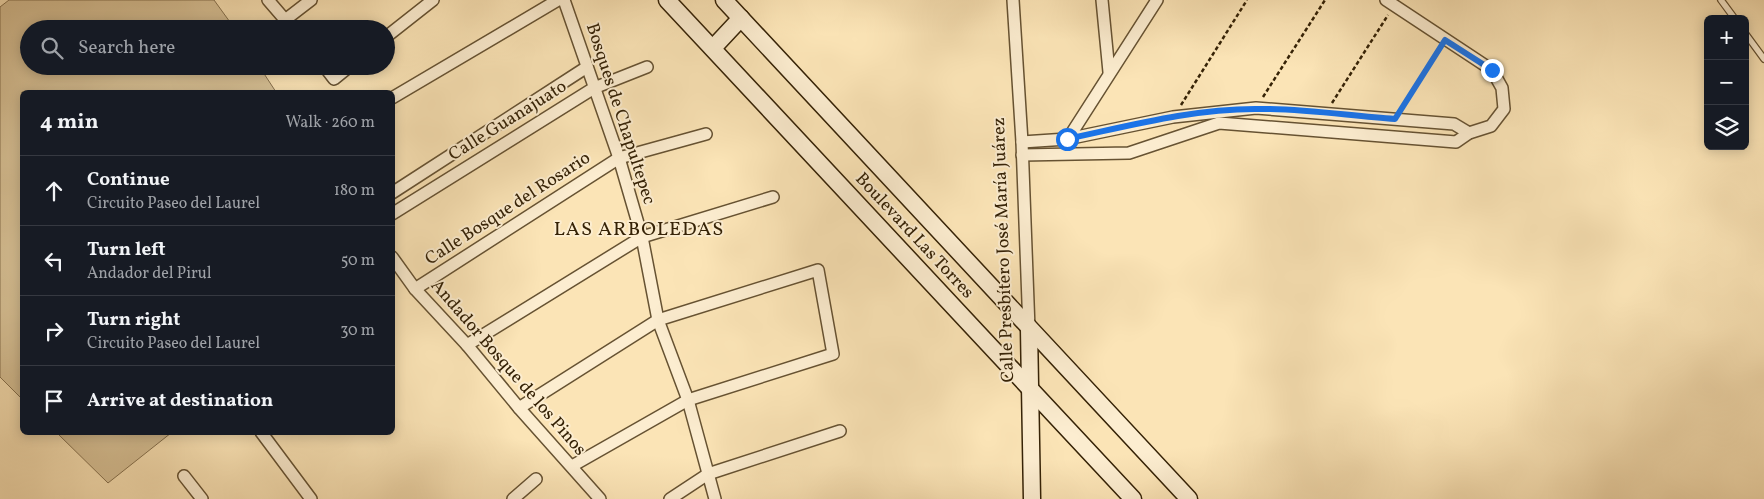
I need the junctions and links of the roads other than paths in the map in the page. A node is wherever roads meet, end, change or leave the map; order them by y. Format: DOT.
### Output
graph roads {
  1 [pos="268,0"];
  2 [pos="311,0"];
  3 [pos="433,0"];
  4 [pos="558,0"];
  5 [pos="564,0"];
  6 [pos="667,0"];
  7 [pos="724,0"];
  8 [pos="1013,0"];
  9 [pos="1102,0"];
  10 [pos="1157,0"];
  11 [pos="1721,0"];
  12 [pos="1390,3"];
  13 [pos="1732,15"];
  14 [pos="741,18"];
  15 [pos="286,20"];
  16 [pos="293,20"];
  17 [pos="395,30"];
  18 [pos="1749,38"];
  19 [pos="713,48"];
  20 [pos="1764,59"];
  21 [pos="587,67"];
  22 [pos="647,67"];
  23 [pos="1109,72"];
  24 [pos="594,88"];
  25 [pos="395,96"];
  26 [pos="1222,110"];
  27 [pos="1346,116"];
  28 [pos="1219,123"];
  29 [pos="1346,132"];
  30 [pos="1469,133"];
  31 [pos="706,134"];
  32 [pos="1067,139"];
  33 [pos="1022,142"];
  34 [pos="1060,154"];
  35 [pos="1022,155"];
  36 [pos="620,158"];
  37 [pos="395,192"];
  38 [pos="773,197"];
  39 [pos="395,212"];
  40 [pos="642,237"];
  41 [pos="395,261"];
  42 [pos="415,289"];
  43 [pos="658,320"];
  44 [pos="1029,329"];
  45 [pos="467,345"];
  46 [pos="1029,389"];
  47 [pos="688,400"];
  48 [pos="519,408"];
  49 [pos="840,432"];
  50 [pos="263,435"];
  51 [pos="572,466"];
  52 [pos="708,474"];
  53 [pos="184,476"];
  54 [pos="536,479"];
  55 [pos="202,499"];
  56 [pos="311,499"];
  57 [pos="513,499"];
  58 [pos="600,499"];
  59 [pos="670,499"];
  60 [pos="715,499"];
  61 [pos="1032,499"];
  62 [pos="1133,499"];
  63 [pos="1188,499"];
  1 -- 15 [label="street"];
  2 -- 16 [label="street"];
  3 -- 17 [label="street"];
  4 -- 25 [label="street"];
  5 -- 21 [label="street, Bosques de Chapultepec"];
  6 -- 19 [label="street, Boulevard Las Torres"];
  7 -- 14 [label="street, Boulevard Las Torres"];
  8 -- 33 [label="street, Calle Presbítero José María Juárez"];
  9 -- 23 [label="street"];
  10 -- 23 [label="street"];
  11 -- 13 [label="lane"];
  12 -- 30 [label="street"];
  14 -- 19 [label="street"];
  14 -- 44 [label="street, Boulevard Las Torres"];
  18 -- 20 [label="lane"];
  19 -- 46 [label="street, Boulevard Las Torres"];
  21 -- 24 [label="street, Bosques de Chapultepec"];
  21 -- 37 [label="street"];
  22 -- 24 [label="street, Calle Guanajuato"];
  23 -- 32 [label="street"];
  24 -- 36 [label="street, Bosques de Chapultepec"];
  24 -- 39 [label="street, Calle Guanajuato"];
  26 -- 27 [label="street"];
  26 -- 28 [label="street"];
  26 -- 32 [label="street"];
  27 -- 29 [label="street"];
  27 -- 30 [label="street"];
  28 -- 29 [label="street"];
  28 -- 34 [label="street"];
  29 -- 30 [label="street"];
  31 -- 36 [label="street, Calle Bosque del Rosario"];
  32 -- 33 [label="street"];
  32 -- 34 [label="street"];
  33 -- 35 [label="street, Calle Presbítero José María Juárez"];
  34 -- 35 [label="street"];
  35 -- 44 [label="street, Calle Presbítero José María Juárez"];
  36 -- 40 [label="street, Bosques de Chapultepec"];
  36 -- 42 [label="street, Calle Bosque del Rosario"];
  38 -- 40 [label="street"];
  40 -- 43 [label="street, Bosques de Chapultepec"];
  40 -- 45 [label="street"];
  41 -- 42 [label="street, Andador Bosque de los Pinos"];
  42 -- 45 [label="street, Andador Bosque de los Pinos"];
  43 -- 47 [label="street, Bosques de Chapultepec"];
  43 -- 47 [label="street"];
  43 -- 48 [label="street"];
  44 -- 46 [label="street, Calle Presbítero José María Juárez"];
  44 -- 63 [label="street, Boulevard Las Torres"];
  45 -- 48 [label="street, Andador Bosque de los Pinos"];
  46 -- 61 [label="street, Calle Presbítero José María Juárez"];
  46 -- 62 [label="street, Boulevard Las Torres"];
  47 -- 51 [label="street"];
  47 -- 52 [label="street, Bosques de Chapultepec"];
  48 -- 51 [label="street, Andador Bosque de los Pinos"];
  49 -- 52 [label="street"];
  50 -- 56 [label="street"];
  51 -- 58 [label="street, Andador Bosque de los Pinos"];
  52 -- 59 [label="street"];
  52 -- 60 [label="street, Bosques de Chapultepec"];
  53 -- 55 [label="street"];
  54 -- 57 [label="street"];
}
